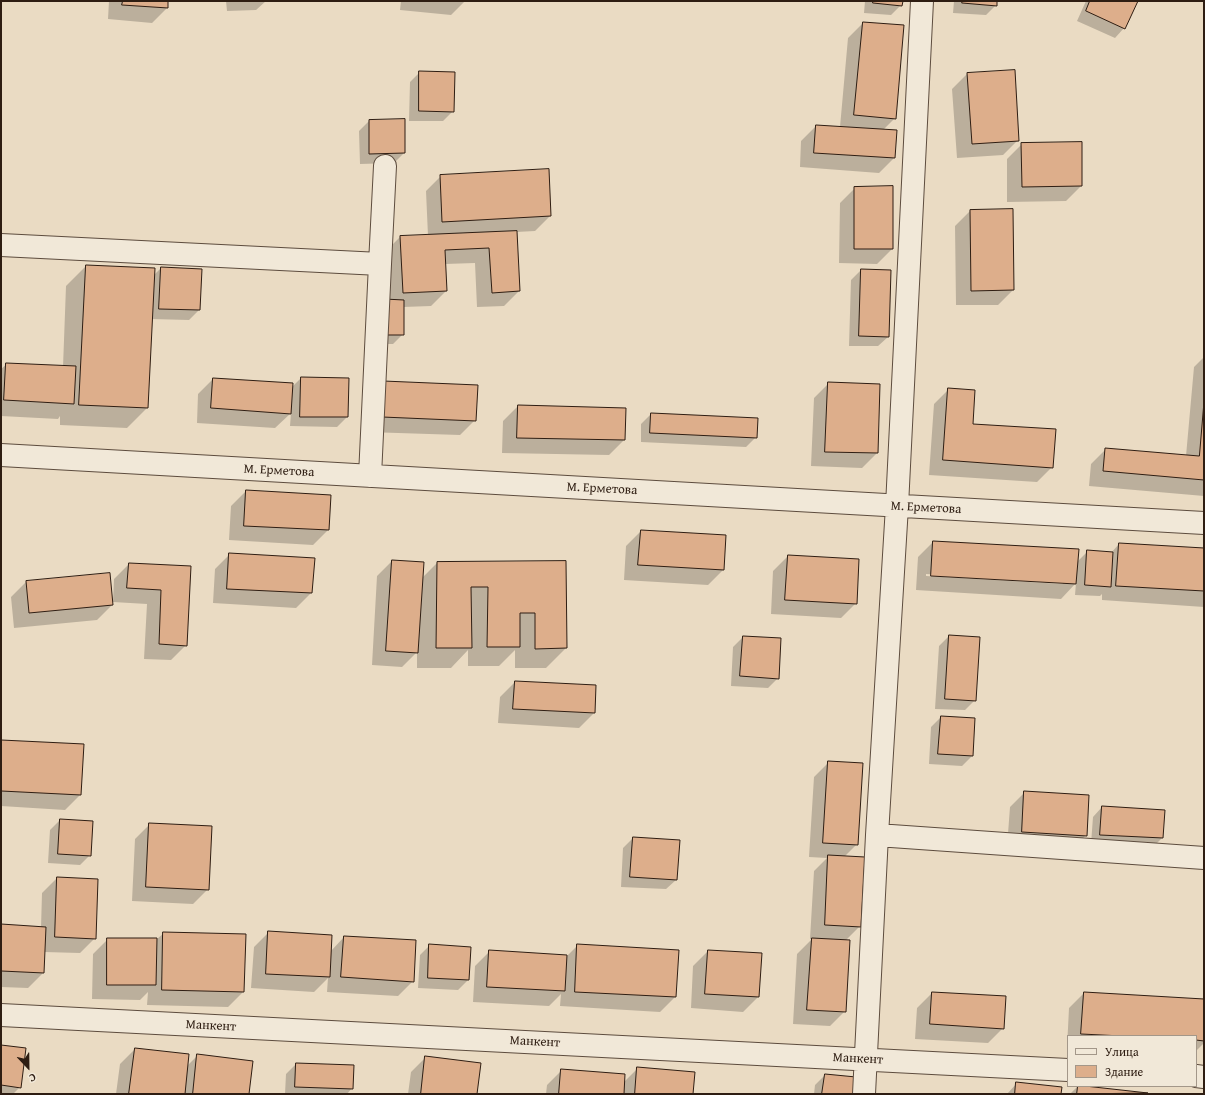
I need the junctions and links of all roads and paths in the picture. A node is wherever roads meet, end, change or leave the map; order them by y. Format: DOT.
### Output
graph roads {
  1 [pos="922,1"];
  2 [pos="385,166"];
  3 [pos="1,245"];
  4 [pos="380,264"];
  5 [pos="1,455"];
  6 [pos="370,476"];
  7 [pos="897,506"];
  8 [pos="1204,523"];
  9 [pos="877,835"];
  10 [pos="1204,858"];
  11 [pos="1,1015"];
  12 [pos="865,1059"];
  13 [pos="1067,1070"];
  14 [pos="864,1094"];
  1 -- 7 [label="street"];
  2 -- 4 [label="street"];
  3 -- 4 [label="street"];
  4 -- 6 [label="street"];
  5 -- 6 [label="street, М. Ерметова"];
  6 -- 7 [label="street, М. Ерметова"];
  7 -- 8 [label="street, М. Ерметова"];
  7 -- 9 [label="street"];
  9 -- 10 [label="street"];
  9 -- 12 [label="street"];
  11 -- 12 [label="street, Манкент"];
  12 -- 13 [label="street, Манкент"];
  12 -- 14 [label="street"];
}
